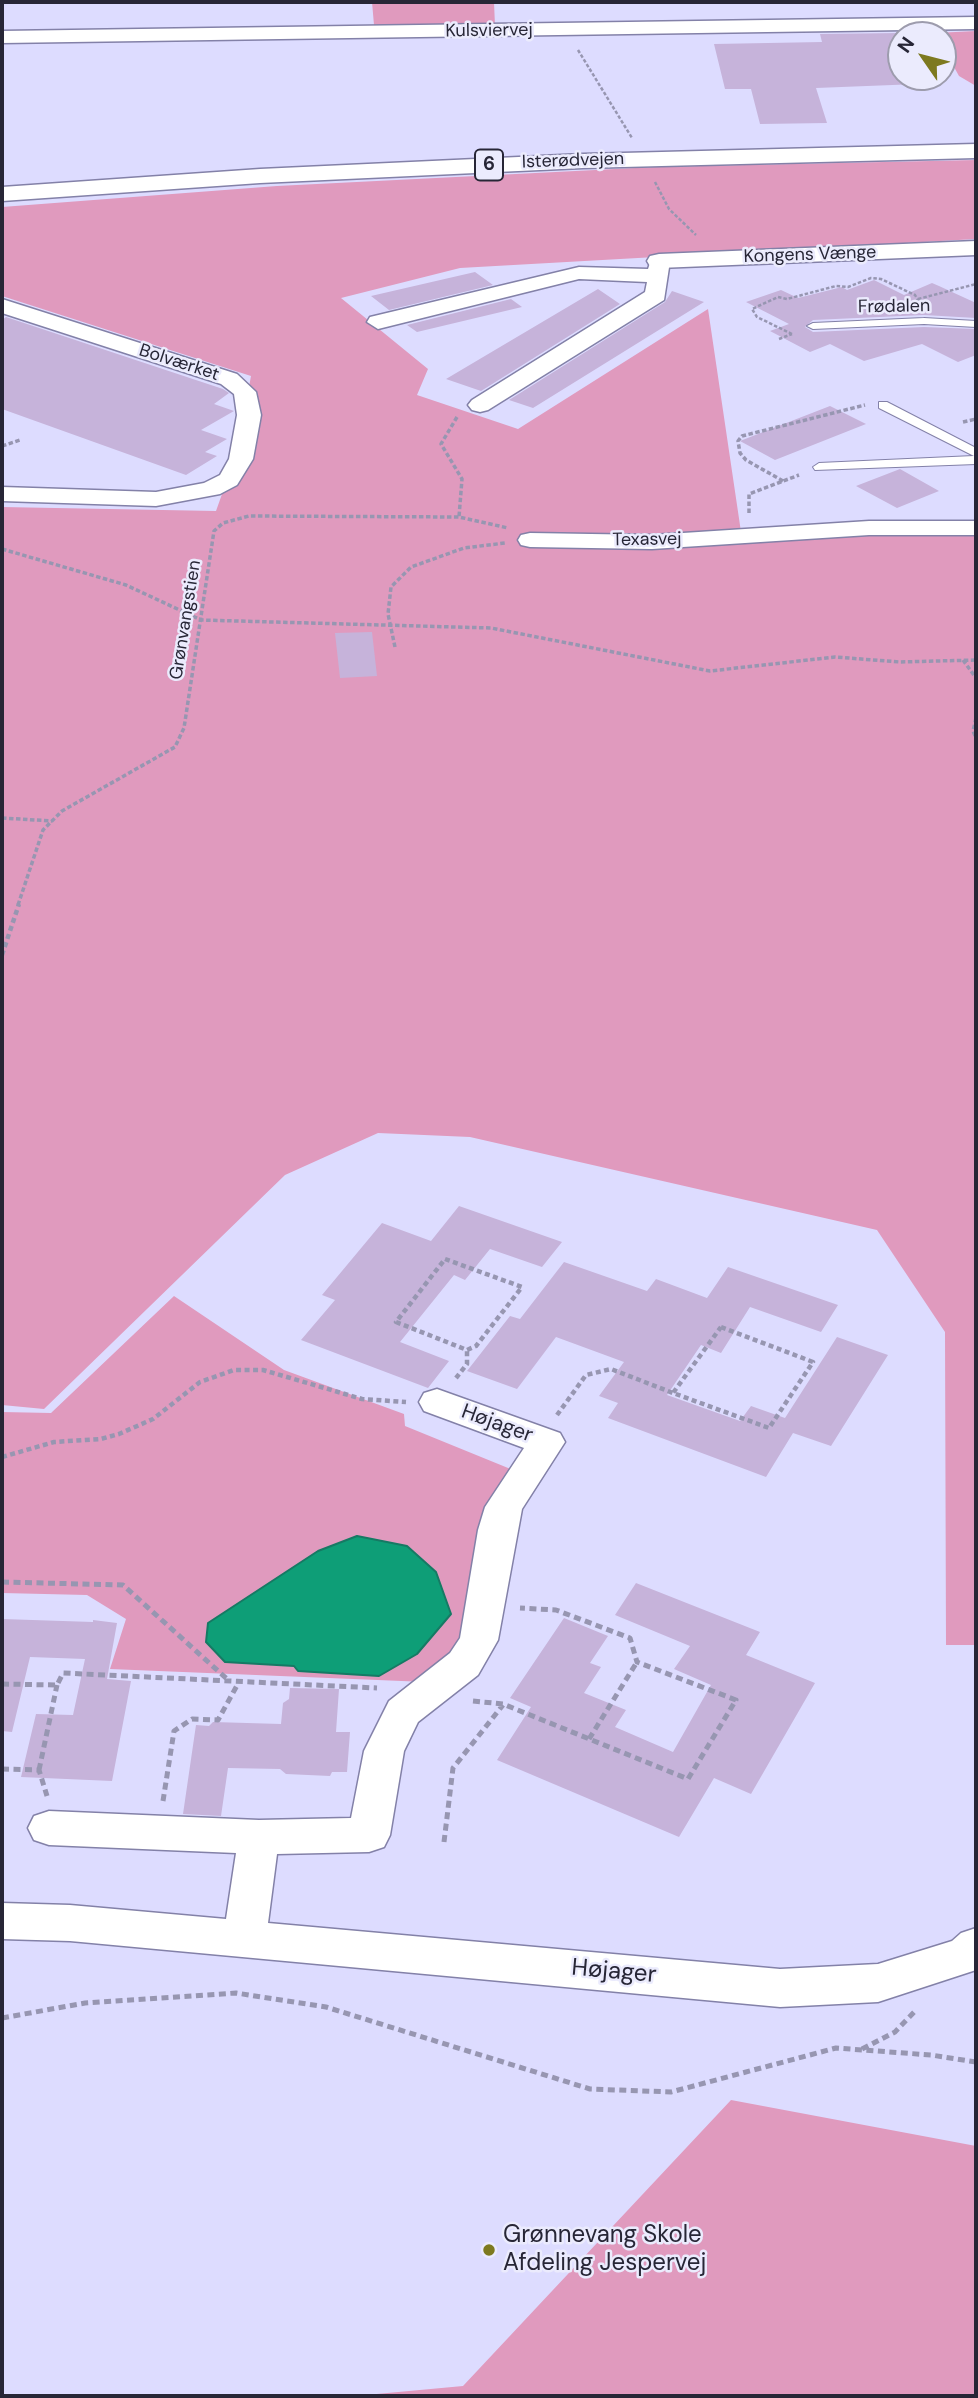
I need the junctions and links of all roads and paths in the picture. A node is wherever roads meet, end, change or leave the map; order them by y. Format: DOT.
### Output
graph roads {
  1 [pos="976,23"];
  2 [pos="565,29"];
  3 [pos="2,37"];
  4 [pos="633,141"];
  5 [pos="976,150"];
  6 [pos="654,180"];
  7 [pos="2,194"];
  8 [pos="976,248"];
  9 [pos="719,258"];
  10 [pos="659,269"];
  11 [pos="976,284"];
  12 [pos="918,299"];
  13 [pos="2,306"];
  14 [pos="924,321"];
  15 [pos="378,322"];
  16 [pos="976,324"];
  17 [pos="813,326"];
  18 [pos="793,334"];
  19 [pos="480,405"];
  20 [pos="883,405"];
  21 [pos="20,440"];
  22 [pos="2,446"];
  23 [pos="976,453"];
  24 [pos="976,460"];
  25 [pos="819,467"];
  26 [pos="783,481"];
  27 [pos="2,494"];
  28 [pos="459,517"];
  29 [pos="976,528"];
  30 [pos="748,536"];
  31 [pos="530,540"];
  32 [pos="2,549"];
  33 [pos="201,620"];
  34 [pos="391,626"];
  35 [pos="395,647"];
  36 [pos="962,660"];
  37 [pos="976,660"];
  38 [pos="976,678"];
  39 [pos="976,718"];
  40 [pos="976,737"];
  41 [pos="2,818"];
  42 [pos="52,821"];
  43 [pos="2,954"];
  44 [pos="467,1350"];
  45 [pos="673,1393"];
  46 [pos="437,1402"];
  47 [pos="539,1438"];
  48 [pos="2,1458"];
  49 [pos="2,1582"];
  50 [pos="483,1607"];
  51 [pos="637,1662"];
  52 [pos="227,1679"];
  53 [pos="240,1680"];
  54 [pos="2,1684"];
  55 [pos="57,1685"];
  56 [pos="423,1695"];
  57 [pos="503,1704"];
  58 [pos="589,1739"];
  59 [pos="2,1769"];
  60 [pos="39,1770"];
  61 [pos="49,1828"];
  62 [pos="158,1832"];
  63 [pos="259,1837"];
  64 [pos="444,1842"];
  65 [pos="2,1921"];
  66 [pos="244,1938"];
  67 [pos="976,1946"];
  68 [pos="2,2018"];
  69 [pos="976,2062"];
  1 -- 2 [label="main road, Kulsviervej"];
  2 -- 3 [label="main road, Kulsviervej"];
  2 -- 4 [label="path"];
  5 -- 7 [label="main road, Isterødvejen / 6"];
  6 -- 9 [label="path"];
  8 -- 9 [label="main road, Kongens Vænge"];
  9 -- 10 [label="main road, Kongens Vænge"];
  10 -- 15 [label="street, Kongens Vænge"];
  10 -- 19 [label="street"];
  11 -- 12 [label="path"];
  12 -- 14 [label="path"];
  12 -- 18 [label="path"];
  13 -- 27 [label="street, Bolværket"];
  14 -- 16 [label="lane, Frødalen"];
  14 -- 17 [label="lane, Frødalen"];
  19 -- 28 [label="path"];
  20 -- 23 [label="lane"];
  20 -- 26 [label="path"];
  21 -- 22 [label="path"];
  24 -- 25 [label="lane"];
  25 -- 26 [label="path"];
  26 -- 30 [label="path"];
  28 -- 31 [label="path, Grønvangstien"];
  28 -- 33 [label="path, Grønvangstien"];
  29 -- 30 [label="street, Texasvej"];
  30 -- 31 [label="street, Texasvej"];
  31 -- 34 [label="path"];
  32 -- 33 [label="path"];
  33 -- 34 [label="path"];
  33 -- 42 [label="path, Grønvangstien"];
  34 -- 35 [label="path"];
  34 -- 36 [label="path"];
  36 -- 37 [label="path"];
  36 -- 38 [label="path"];
  39 -- 40 [label="path"];
  41 -- 42 [label="path"];
  42 -- 43 [label="path, Grønvangstien"];
  44 -- 44 [label="path"];
  44 -- 46 [label="path"];
  45 -- 45 [label="path"];
  45 -- 47 [label="path"];
  46 -- 47 [label="street, Højager"];
  46 -- 48 [label="path"];
  47 -- 50 [label="street, Højager"];
  49 -- 52 [label="path"];
  50 -- 51 [label="path"];
  50 -- 56 [label="street, Højager"];
  51 -- 58 [label="path"];
  51 -- 58 [label="path"];
  52 -- 53 [label="path"];
  52 -- 55 [label="path"];
  53 -- 56 [label="path"];
  53 -- 62 [label="path"];
  54 -- 55 [label="path"];
  55 -- 60 [label="path"];
  56 -- 57 [label="path"];
  56 -- 63 [label="street, Højager"];
  57 -- 58 [label="path"];
  57 -- 64 [label="path"];
  59 -- 60 [label="path"];
  60 -- 61 [label="path"];
  61 -- 62 [label="street, Højager"];
  62 -- 63 [label="street, Højager"];
  63 -- 66 [label="street"];
  65 -- 66 [label="street, Højager"];
  66 -- 67 [label="street, Højager"];
  68 -- 69 [label="path"];
}
